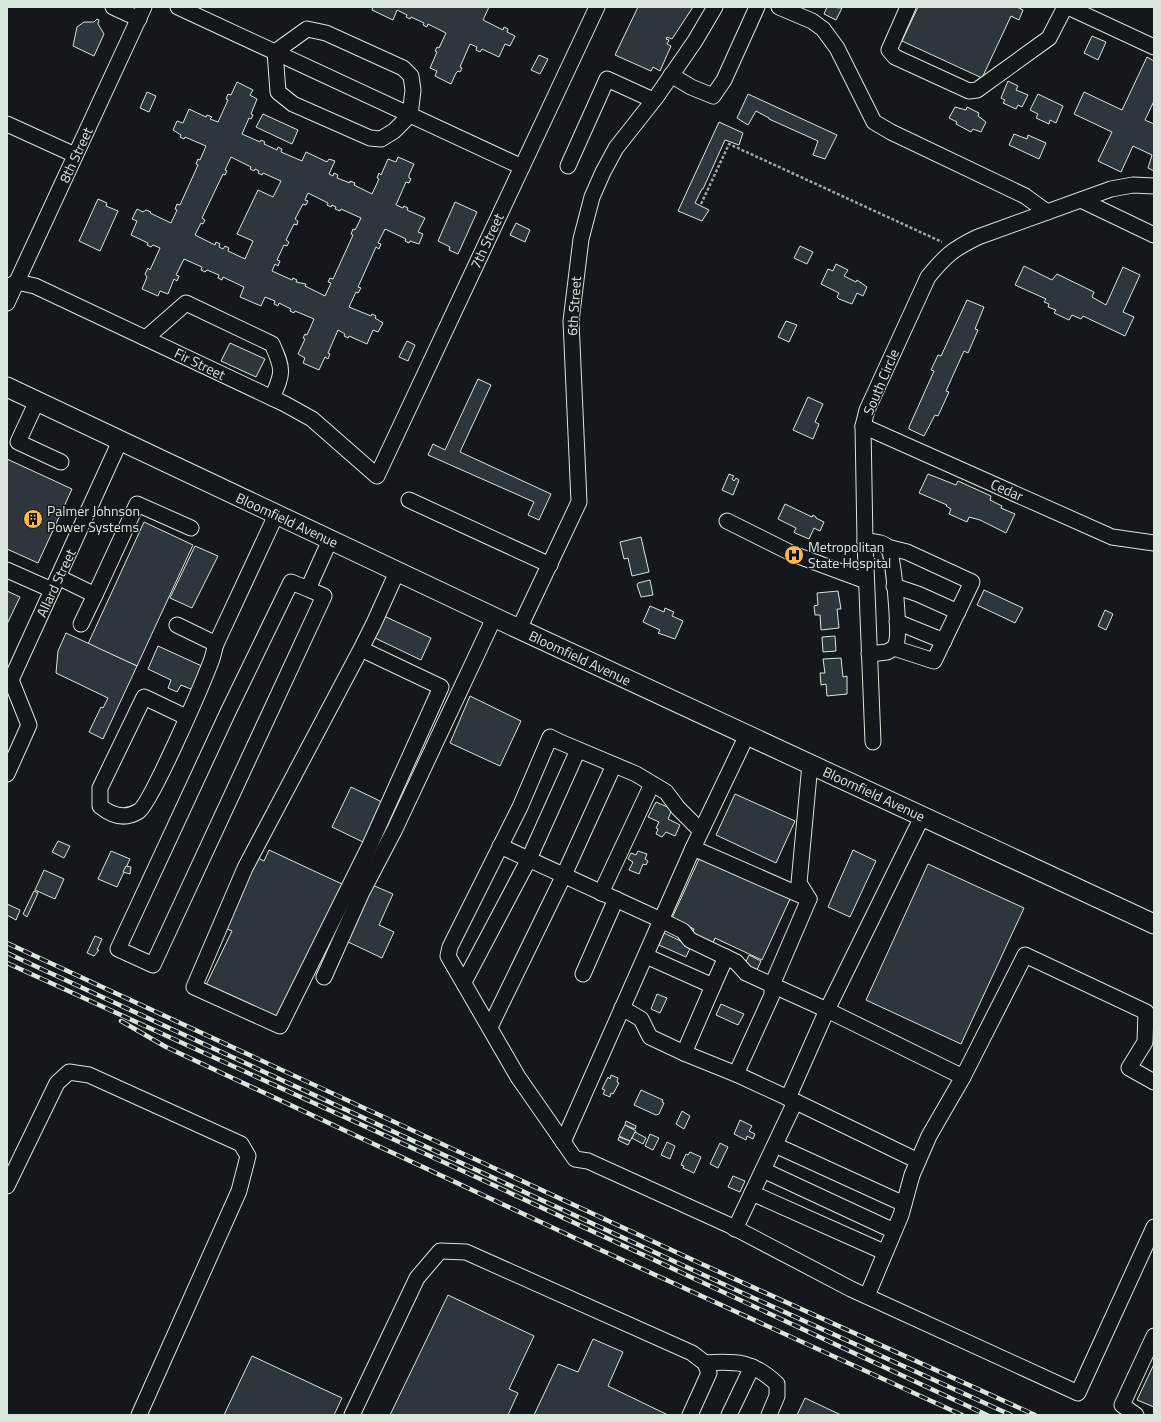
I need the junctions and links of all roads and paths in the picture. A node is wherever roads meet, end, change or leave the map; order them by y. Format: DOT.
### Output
graph roads {
  1 [pos="114,7"];
  2 [pos="178,7"];
  3 [pos="597,7"];
  4 [pos="716,7"];
  5 [pos="757,7"];
  6 [pos="779,7"];
  7 [pos="908,7"];
  8 [pos="1064,7"];
  9 [pos="1068,7"];
  10 [pos="141,13"];
  11 [pos="1154,47"];
  12 [pos="275,52"];
  13 [pos="671,75"];
  14 [pos="653,100"];
  15 [pos="410,115"];
  16 [pos="7,124"];
  17 [pos="75,155"];
  18 [pos="568,166"];
  19 [pos="522,167"];
  20 [pos="1154,186"];
  21 [pos="1081,200"];
  22 [pos="701,204"];
  23 [pos="1047,212"];
  24 [pos="1154,234"];
  25 [pos="955,248"];
  26 [pos="12,284"];
  27 [pos="7,302"];
  28 [pos="146,338"];
  29 [pos="7,388"];
  30 [pos="272,398"];
  31 [pos="37,402"];
  32 [pos="863,426"];
  33 [pos="120,441"];
  34 [pos="61,462"];
  35 [pos="377,476"];
  36 [pos="409,500"];
  37 [pos="276,515"];
  38 [pos="727,521"];
  39 [pos="191,528"];
  40 [pos="330,540"];
  41 [pos="865,541"];
  42 [pos="1154,543"];
  43 [pos="887,547"];
  44 [pos="550,565"];
  45 [pos="7,570"];
  46 [pos="397,572"];
  47 [pos="866,581"];
  48 [pos="55,584"];
  49 [pos="894,586"];
  50 [pos="308,589"];
  51 [pos="95,595"];
  52 [pos="958,612"];
  53 [pos="494,618"];
  54 [pos="897,622"];
  55 [pos="81,624"];
  56 [pos="177,625"];
  57 [pos="519,630"];
  58 [pos="944,641"];
  59 [pos="216,644"];
  60 [pos="894,648"];
  61 [pos="360,649"];
  62 [pos="869,654"];
  63 [pos="9,681"];
  64 [pos="186,717"];
  65 [pos="747,735"];
  66 [pos="872,742"];
  67 [pos="578,750"];
  68 [pos="810,764"];
  69 [pos="614,765"];
  70 [pos="7,774"];
  71 [pos="652,784"];
  72 [pos="922,817"];
  73 [pos="700,830"];
  74 [pos="500,846"];
  75 [pos="693,848"];
  76 [pos="529,859"];
  77 [pos="564,875"];
  78 [pos="602,892"];
  79 [pos="616,899"];
  80 [pos="809,899"];
  81 [pos="661,920"];
  82 [pos="1154,924"];
  83 [pos="646,956"];
  84 [pos="726,957"];
  85 [pos="582,974"];
  86 [pos="324,977"];
  87 [pos="464,982"];
  88 [pos="772,985"];
  89 [pos="713,986"];
  90 [pos="622,1008"];
  91 [pos="827,1010"];
  92 [pos="490,1027"];
  93 [pos="684,1053"];
  94 [pos="736,1074"];
  95 [pos="963,1077"];
  96 [pos="1154,1082"];
  97 [pos="792,1100"];
  98 [pos="563,1142"];
  99 [pos="774,1145"];
  100 [pos="918,1161"];
  101 [pos="763,1170"];
  102 [pos="7,1186"];
  103 [pos="752,1193"];
  104 [pos="904,1204"];
  105 [pos="1154,1227"];
  106 [pos="735,1229"];
  107 [pos="894,1230"];
  108 [pos="884,1252"];
  109 [pos="867,1296"];
  110 [pos="1154,1336"];
  111 [pos="705,1363"];
  112 [pos="752,1367"];
  113 [pos="138,1415"];
  114 [pos="352,1415"];
  115 [pos="690,1415"];
  116 [pos="730,1415"];
  117 [pos="769,1415"];
  118 [pos="1136,1415"];
  1 -- 10 [label="street"];
  2 -- 12 [label="street"];
  3 -- 19 [label="street, 7th Street"];
  4 -- 13 [label="street, 6th Street"];
  5 -- 13 [label="street"];
  6 -- 23 [label="street"];
  7 -- 8 [label="street"];
  9 -- 11 [label="street"];
  10 -- 17 [label="street, 8th Street"];
  12 -- 15 [label="street"];
  12 -- 15 [label="street"];
  12 -- 15 [label="street"];
  13 -- 14 [label="street, 6th Street"];
  14 -- 18 [label="street"];
  14 -- 44 [label="street, 6th Street"];
  15 -- 19 [label="street"];
  16 -- 17 [label="street"];
  17 -- 26 [label="street, 8th Street"];
  19 -- 35 [label="street, 7th Street"];
  20 -- 21 [label="street, South Circle"];
  21 -- 23 [label="street, South Circle"];
  21 -- 24 [label="street"];
  22 -- 25 [label="path"];
  23 -- 25 [label="street, South Circle"];
  25 -- 32 [label="street, South Circle"];
  26 -- 27 [label="street, 8th Street"];
  26 -- 28 [label="street, Fir Street"];
  28 -- 30 [label="street, Fir Street"];
  28 -- 30 [label="street"];
  29 -- 31 [label="main road, Bloomfield Avenue"];
  30 -- 35 [label="street, Fir Street"];
  31 -- 33 [label="main road, Bloomfield Avenue"];
  31 -- 34 [label="street"];
  32 -- 41 [label="street, South Circle"];
  32 -- 42 [label="street, Cedar"];
  33 -- 37 [label="main road, Bloomfield Avenue"];
  33 -- 48 [label="street, Allard Street"];
  36 -- 44 [label="street"];
  37 -- 40 [label="main road, Bloomfield Avenue"];
  37 -- 59 [label="street"];
  38 -- 47 [label="street"];
  39 -- 51 [label="street"];
  40 -- 46 [label="main road, Bloomfield Avenue"];
  40 -- 50 [label="street"];
  41 -- 43 [label="street"];
  41 -- 47 [label="street, South Circle"];
  43 -- 49 [label="street"];
  43 -- 52 [label="street"];
  44 -- 57 [label="street, 6th Street"];
  45 -- 48 [label="street"];
  46 -- 53 [label="main road, Bloomfield Avenue"];
  46 -- 61 [label="street"];
  47 -- 62 [label="street, South Circle"];
  48 -- 51 [label="street"];
  48 -- 63 [label="street, Allard Street"];
  49 -- 52 [label="street"];
  49 -- 54 [label="street"];
  50 -- 50 [label="street"];
  51 -- 55 [label="street"];
  52 -- 58 [label="street"];
  53 -- 57 [label="main road, Bloomfield Avenue"];
  53 -- 86 [label="street"];
  54 -- 58 [label="street"];
  54 -- 60 [label="street"];
  56 -- 59 [label="street"];
  57 -- 65 [label="main road, Bloomfield Avenue"];
  58 -- 60 [label="street"];
  59 -- 64 [label="street"];
  60 -- 62 [label="street"];
  61 -- 61 [label="street"];
  62 -- 66 [label="street, South Circle"];
  63 -- 70 [label="street"];
  64 -- 64 [label="street"];
  65 -- 68 [label="main road, Bloomfield Avenue"];
  65 -- 73 [label="street"];
  67 -- 69 [label="street"];
  67 -- 74 [label="street"];
  67 -- 76 [label="street"];
  68 -- 72 [label="main road, Bloomfield Avenue"];
  68 -- 80 [label="street"];
  69 -- 71 [label="street"];
  69 -- 77 [label="street"];
  71 -- 73 [label="street"];
  71 -- 78 [label="street"];
  72 -- 82 [label="main road, Bloomfield Avenue"];
  72 -- 91 [label="street"];
  73 -- 75 [label="street"];
  74 -- 76 [label="street"];
  74 -- 87 [label="street"];
  75 -- 80 [label="street"];
  75 -- 81 [label="street"];
  76 -- 77 [label="street"];
  76 -- 87 [label="street"];
  77 -- 78 [label="street"];
  77 -- 92 [label="street"];
  78 -- 79 [label="street"];
  79 -- 81 [label="street"];
  79 -- 85 [label="street"];
  80 -- 88 [label="street"];
  81 -- 83 [label="street"];
  81 -- 84 [label="street"];
  83 -- 89 [label="street"];
  83 -- 90 [label="street"];
  84 -- 88 [label="street"];
  84 -- 89 [label="street"];
  87 -- 92 [label="street"];
  88 -- 91 [label="street"];
  88 -- 94 [label="street"];
  89 -- 93 [label="street"];
  90 -- 93 [label="street"];
  90 -- 98 [label="street"];
  91 -- 95 [label="street"];
  91 -- 97 [label="street"];
  92 -- 98 [label="street"];
  93 -- 94 [label="street"];
  94 -- 97 [label="street"];
  95 -- 96 [label="street"];
  95 -- 100 [label="street"];
  97 -- 99 [label="street"];
  97 -- 100 [label="street"];
  98 -- 106 [label="street"];
  99 -- 101 [label="street"];
  99 -- 104 [label="street"];
  100 -- 104 [label="street"];
  101 -- 103 [label="street"];
  101 -- 107 [label="street"];
  102 -- 113 [label="street"];
  103 -- 106 [label="street"];
  103 -- 108 [label="street"];
  104 -- 107 [label="street"];
  105 -- 109 [label="street"];
  106 -- 109 [label="street"];
  107 -- 108 [label="street"];
  108 -- 109 [label="street"];
  110 -- 118 [label="street"];
  111 -- 112 [label="street"];
  111 -- 114 [label="street"];
  111 -- 115 [label="street"];
  112 -- 116 [label="street"];
  112 -- 117 [label="street"];
}
